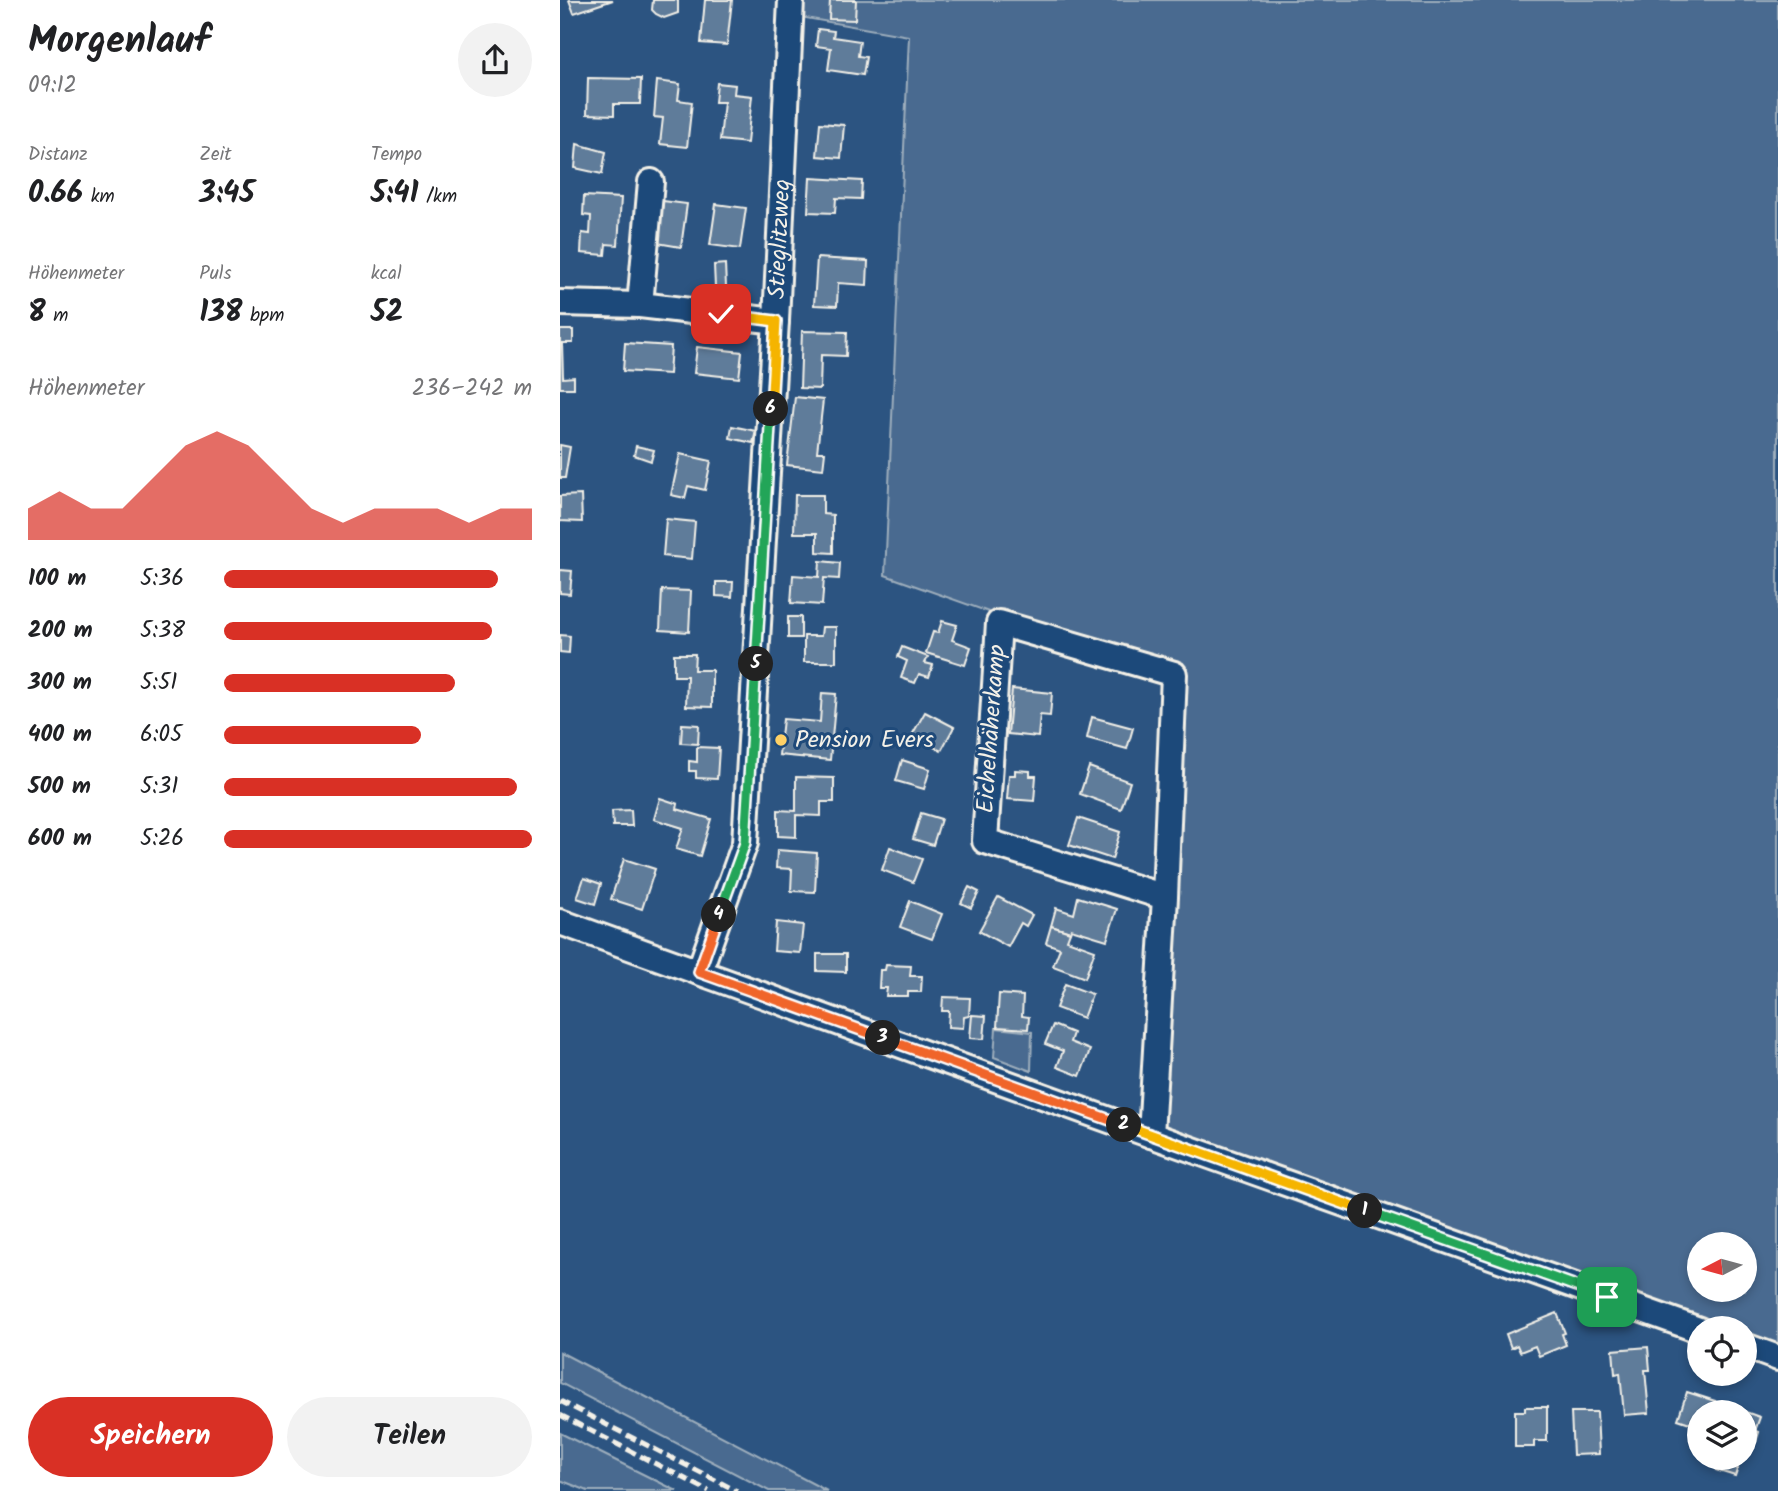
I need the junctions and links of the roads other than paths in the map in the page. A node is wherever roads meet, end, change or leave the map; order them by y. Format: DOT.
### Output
graph roads {
  1 [pos="791,0"];
  2 [pos="650,182"];
  3 [pos="560,303"];
  4 [pos="640,305"];
  5 [pos="776,321"];
  6 [pos="1165,897"];
  7 [pos="560,922"];
  8 [pos="699,972"];
  9 [pos="1151,1135"];
  10 [pos="1687,1326"];
  11 [pos="1757,1350"];
  12 [pos="1778,1357"];
  1 -- 5 [label="street, Stieglitzweg"];
  2 -- 4 [label="street"];
  3 -- 4 [label="street"];
  4 -- 5 [label="street"];
  5 -- 8 [label="street, Stieglitzweg"];
  6 -- 6 [label="street, Eichelhäherkamp"];
  6 -- 9 [label="street, Eichelhäherkamp"];
  7 -- 8 [label="street"];
  8 -- 9 [label="street"];
  9 -- 10 [label="street"];
  11 -- 12 [label="street"];
}
